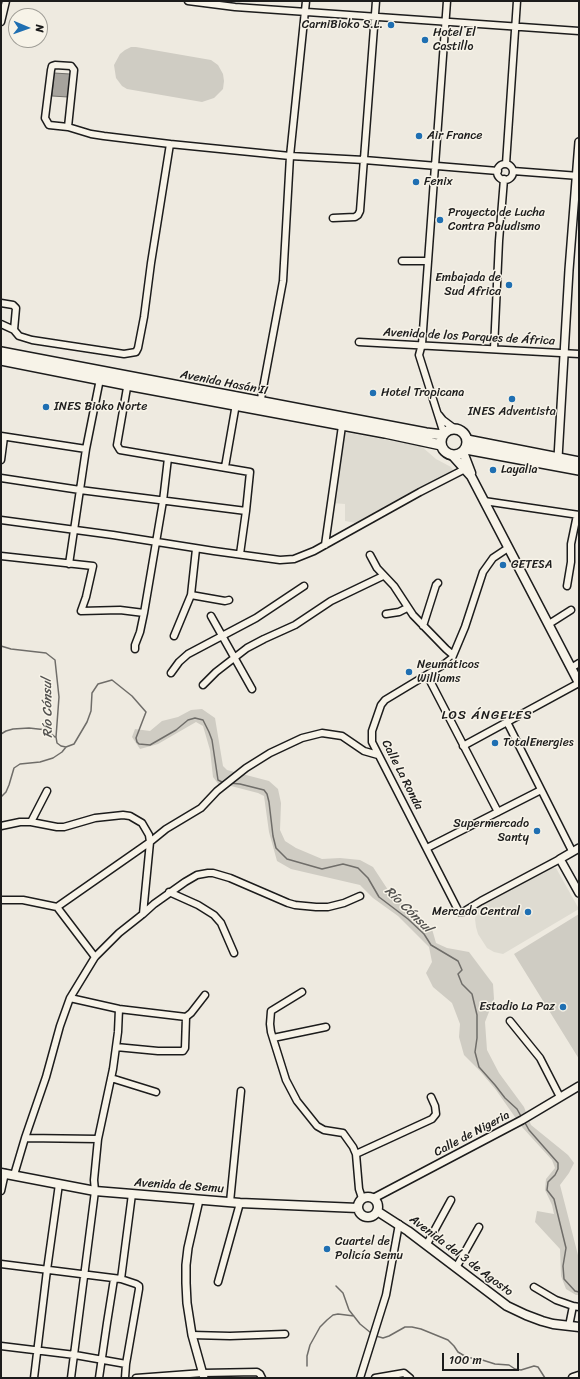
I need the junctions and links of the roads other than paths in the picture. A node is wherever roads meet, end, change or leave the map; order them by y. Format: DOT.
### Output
graph roads {
  1 [pos="6,1"];
  2 [pos="188,1"];
  3 [pos="306,1"];
  4 [pos="376,1"];
  5 [pos="447,1"];
  6 [pos="517,1"];
  7 [pos="236,4"];
  8 [pos="305,11"];
  9 [pos="375,16"];
  10 [pos="1,20"];
  11 [pos="446,21"];
  12 [pos="516,26"];
  13 [pos="579,31"];
  14 [pos="68,127"];
  15 [pos="579,142"];
  16 [pos="170,144"];
  17 [pos="290,156"];
  18 [pos="364,160"];
  19 [pos="506,164"];
  20 [pos="434,166"];
  21 [pos="498,171"];
  22 [pos="513,172"];
  23 [pos="578,176"];
  24 [pos="504,179"];
  25 [pos="333,218"];
  26 [pos="402,261"];
  27 [pos="428,261"];
  28 [pos="1,303"];
  29 [pos="1,324"];
  30 [pos="14,330"];
  31 [pos="359,342"];
  32 [pos="422,344"];
  33 [pos="494,349"];
  34 [pos="1,352"];
  35 [pos="564,353"];
  36 [pos="579,354"];
  37 [pos="1,360"];
  38 [pos="100,379"];
  39 [pos="128,381"];
  40 [pos="236,404"];
  41 [pos="260,405"];
  42 [pos="439,415"];
  43 [pos="342,426"];
  44 [pos="455,429"];
  45 [pos="443,434"];
  46 [pos="3,437"];
  47 [pos="441,445"];
  48 [pos="465,447"];
  49 [pos="86,449"];
  50 [pos="452,456"];
  51 [pos="168,458"];
  52 [pos="558,458"];
  53 [pos="1,460"];
  54 [pos="579,462"];
  55 [pos="225,467"];
  56 [pos="465,469"];
  57 [pos="579,470"];
  58 [pos="471,476"];
  59 [pos="1,478"];
  60 [pos="80,490"];
  61 [pos="484,500"];
  62 [pos="163,501"];
  63 [pos="246,511"];
  64 [pos="578,515"];
  65 [pos="1,520"];
  66 [pos="74,531"];
  67 [pos="156,542"];
  68 [pos="324,545"];
  69 [pos="508,548"];
  70 [pos="196,549"];
  71 [pos="240,554"];
  72 [pos="370,555"];
  73 [pos="1,556"];
  74 [pos="69,564"];
  75 [pos="383,576"];
  76 [pos="438,583"];
  77 [pos="304,586"];
  78 [pos="567,586"];
  79 [pos="191,595"];
  80 [pos="229,600"];
  81 [pos="408,608"];
  82 [pos="571,610"];
  83 [pos="144,613"];
  84 [pos="386,614"];
  85 [pos="210,616"];
  86 [pos="549,624"];
  87 [pos="423,626"];
  88 [pos="174,636"];
  89 [pos="222,636"];
  90 [pos="135,649"];
  91 [pos="454,655"];
  92 [pos="234,658"];
  93 [pos="579,663"];
  94 [pos="571,668"];
  95 [pos="171,674"];
  96 [pos="427,675"];
  97 [pos="579,683"];
  98 [pos="203,685"];
  99 [pos="252,690"];
  100 [pos="507,722"];
  101 [pos="373,745"];
  102 [pos="463,746"];
  103 [pos="364,751"];
  104 [pos="378,755"];
  105 [pos="541,790"];
  106 [pos="47,791"];
  107 [pos="498,812"];
  108 [pos="31,822"];
  109 [pos="1,826"];
  110 [pos="150,842"];
  111 [pos="427,848"];
  112 [pos="576,850"];
  113 [pos="560,858"];
  114 [pos="169,892"];
  115 [pos="579,893"];
  116 [pos="360,896"];
  117 [pos="1,900"];
  118 [pos="57,907"];
  119 [pos="143,914"];
  120 [pos="234,953"];
  121 [pos="95,957"];
  122 [pos="302,992"];
  123 [pos="205,995"];
  124 [pos="70,998"];
  125 [pos="120,1009"];
  126 [pos="186,1017"];
  127 [pos="510,1020"];
  128 [pos="326,1027"];
  129 [pos="273,1038"];
  130 [pos="116,1047"];
  131 [pos="111,1078"];
  132 [pos="579,1086"];
  133 [pos="241,1091"];
  134 [pos="156,1092"];
  135 [pos="431,1097"];
  136 [pos="560,1097"];
  137 [pos="25,1138"];
  138 [pos="98,1139"];
  139 [pos="356,1154"];
  140 [pos="3,1173"];
  141 [pos="14,1175"];
  142 [pos="59,1184"];
  143 [pos="95,1190"];
  144 [pos="1,1191"];
  145 [pos="132,1194"];
  146 [pos="362,1198"];
  147 [pos="374,1198"];
  148 [pos="199,1200"];
  149 [pos="451,1200"];
  150 [pos="230,1202"];
  151 [pos="240,1203"];
  152 [pos="358,1208"];
  153 [pos="378,1211"];
  154 [pos="399,1224"];
  155 [pos="479,1227"];
  156 [pos="427,1244"];
  157 [pos="1,1264"];
  158 [pos="457,1266"];
  159 [pos="47,1270"];
  160 [pos="84,1276"];
  161 [pos="118,1279"];
  162 [pos="218,1282"];
  163 [pos="534,1287"];
  164 [pos="576,1307"];
  165 [pos="569,1326"];
  166 [pos="579,1327"];
  167 [pos="285,1334"];
  168 [pos="192,1335"];
  169 [pos="1,1346"];
  170 [pos="38,1351"];
  171 [pos="75,1355"];
  172 [pos="102,1360"];
  173 [pos="126,1364"];
  174 [pos="203,1376"];
  175 [pos="579,1376"];
  176 [pos="164,1377"];
  177 [pos="34,1378"];
  178 [pos="71,1378"];
  179 [pos="99,1378"];
  180 [pos="125,1378"];
  181 [pos="136,1378"];
  182 [pos="262,1378"];
  183 [pos="360,1378"];
  184 [pos="375,1378"];
  185 [pos="410,1378"];
  186 [pos="574,1378"];
  1 -- 10 [label="street"];
  2 -- 7 [label="street"];
  3 -- 8 [label="street"];
  4 -- 9 [label="street"];
  5 -- 11 [label="street"];
  6 -- 12 [label="street"];
  7 -- 8 [label="street"];
  8 -- 9 [label="street"];
  8 -- 17 [label="street"];
  9 -- 11 [label="street"];
  9 -- 18 [label="street"];
  11 -- 12 [label="street"];
  11 -- 20 [label="street"];
  12 -- 13 [label="street"];
  12 -- 19 [label="street"];
  14 -- 14 [label="street"];
  14 -- 16 [label="street"];
  15 -- 23 [label="street"];
  16 -- 17 [label="street"];
  16 -- 30 [label="street"];
  17 -- 18 [label="street"];
  17 -- 41 [label="street"];
  18 -- 20 [label="street"];
  18 -- 25 [label="street"];
  19 -- 21 [label="street"];
  19 -- 22 [label="street"];
  20 -- 21 [label="street"];
  20 -- 27 [label="street"];
  21 -- 24 [label="street"];
  22 -- 23 [label="street"];
  22 -- 24 [label="street"];
  23 -- 35 [label="street"];
  24 -- 33 [label="street"];
  26 -- 27 [label="street"];
  27 -- 32 [label="street"];
  28 -- 30 [label="street"];
  29 -- 30 [label="street"];
  31 -- 32 [label="street, Avenida de los Parques de África"];
  32 -- 33 [label="street, Avenida de los Parques de África"];
  32 -- 42 [label="street"];
  33 -- 35 [label="street, Avenida de los Parques de África"];
  34 -- 39 [label="main road, Avenida Hasán II"];
  35 -- 36 [label="street, Avenida de los Parques de África"];
  35 -- 52 [label="street"];
  37 -- 38 [label="main road, Avenida Hasán II"];
  38 -- 39 [label="main road, Avenida Hasán II"];
  38 -- 49 [label="street"];
  39 -- 40 [label="main road, Avenida Hasán II"];
  39 -- 41 [label="main road, Avenida Hasán II"];
  39 -- 51 [label="street"];
  40 -- 41 [label="main road, Avenida Hasán II"];
  40 -- 55 [label="street"];
  41 -- 43 [label="main road, Avenida Hasán II"];
  41 -- 45 [label="main road, Avenida Hasán II"];
  42 -- 44 [label="street"];
  42 -- 45 [label="street"];
  43 -- 47 [label="main road, Avenida Hasán II"];
  43 -- 68 [label="street"];
  44 -- 45 [label="main road"];
  44 -- 48 [label="main road"];
  45 -- 47 [label="main road"];
  46 -- 49 [label="street"];
  46 -- 53 [label="street"];
  47 -- 50 [label="main road"];
  48 -- 50 [label="main road"];
  48 -- 52 [label="main road"];
  48 -- 57 [label="main road"];
  48 -- 58 [label="main road"];
  49 -- 60 [label="street"];
  50 -- 56 [label="main road"];
  51 -- 55 [label="street"];
  51 -- 62 [label="street"];
  52 -- 54 [label="main road"];
  55 -- 63 [label="street"];
  56 -- 58 [label="main road"];
  56 -- 68 [label="street"];
  58 -- 61 [label="main road"];
  59 -- 60 [label="street"];
  60 -- 62 [label="street"];
  60 -- 66 [label="street"];
  61 -- 64 [label="street"];
  61 -- 69 [label="main road"];
  62 -- 63 [label="street"];
  62 -- 67 [label="street"];
  63 -- 71 [label="street"];
  64 -- 78 [label="street"];
  65 -- 66 [label="street"];
  66 -- 67 [label="street"];
  66 -- 74 [label="street"];
  67 -- 70 [label="street"];
  67 -- 83 [label="street"];
  68 -- 71 [label="street"];
  69 -- 86 [label="main road"];
  69 -- 91 [label="street"];
  70 -- 71 [label="street"];
  70 -- 79 [label="street"];
  72 -- 75 [label="street"];
  73 -- 74 [label="street"];
  74 -- 83 [label="street"];
  75 -- 81 [label="street"];
  75 -- 92 [label="street"];
  76 -- 87 [label="street"];
  77 -- 89 [label="street"];
  79 -- 80 [label="street"];
  79 -- 88 [label="street"];
  81 -- 84 [label="street"];
  81 -- 87 [label="street"];
  82 -- 86 [label="street"];
  83 -- 90 [label="street"];
  85 -- 89 [label="street"];
  86 -- 94 [label="main road"];
  87 -- 91 [label="street"];
  89 -- 92 [label="street"];
  89 -- 95 [label="street"];
  91 -- 96 [label="street, Calle La Ronda"];
  92 -- 98 [label="street"];
  92 -- 99 [label="street"];
  93 -- 94 [label="street"];
  94 -- 97 [label="main road"];
  96 -- 101 [label="street, Calle La Ronda"];
  96 -- 102 [label="street"];
  97 -- 100 [label="street"];
  100 -- 102 [label="street"];
  100 -- 105 [label="street"];
  101 -- 103 [label="street"];
  101 -- 104 [label="street, Calle La Ronda"];
  102 -- 107 [label="street"];
  103 -- 104 [label="street"];
  103 -- 110 [label="street"];
  104 -- 111 [label="street, Calle La Ronda"];
  105 -- 107 [label="street"];
  105 -- 112 [label="street"];
  106 -- 108 [label="street"];
  107 -- 111 [label="street"];
  108 -- 109 [label="street"];
  108 -- 110 [label="street"];
  110 -- 118 [label="street"];
  110 -- 119 [label="street"];
  111 -- 113 [label="street, Calle La Ronda"];
  112 -- 113 [label="street"];
  113 -- 115 [label="street"];
  114 -- 116 [label="street"];
  114 -- 119 [label="street"];
  114 -- 120 [label="street"];
  117 -- 118 [label="street"];
  118 -- 121 [label="street"];
  119 -- 121 [label="street"];
  121 -- 124 [label="street"];
  122 -- 129 [label="street"];
  123 -- 126 [label="street"];
  124 -- 125 [label="street"];
  124 -- 137 [label="street"];
  125 -- 126 [label="street"];
  125 -- 130 [label="street"];
  126 -- 130 [label="street"];
  127 -- 136 [label="street"];
  128 -- 129 [label="street"];
  129 -- 139 [label="street"];
  130 -- 131 [label="street"];
  131 -- 134 [label="street"];
  131 -- 138 [label="street"];
  132 -- 136 [label="street, Calle de Nigeria"];
  133 -- 150 [label="street"];
  135 -- 139 [label="street"];
  136 -- 147 [label="street, Calle de Nigeria"];
  137 -- 138 [label="street"];
  137 -- 141 [label="street"];
  138 -- 143 [label="street"];
  139 -- 146 [label="street"];
  140 -- 141 [label="main road, Avenida de Semu"];
  140 -- 144 [label="street"];
  141 -- 142 [label="main road, Avenida de Semu"];
  142 -- 143 [label="main road, Avenida de Semu"];
  142 -- 159 [label="street"];
  143 -- 145 [label="main road, Avenida de Semu"];
  143 -- 160 [label="street"];
  145 -- 148 [label="main road, Avenida de Semu"];
  145 -- 161 [label="street"];
  146 -- 147 [label="main road"];
  146 -- 152 [label="main road"];
  147 -- 153 [label="main road"];
  148 -- 150 [label="main road, Avenida de Semu"];
  148 -- 168 [label="street"];
  149 -- 156 [label="street"];
  150 -- 151 [label="main road, Avenida de Semu"];
  151 -- 152 [label="main road, Avenida de Semu"];
  151 -- 162 [label="street"];
  152 -- 153 [label="main road"];
  153 -- 154 [label="main road, Avenida del 3 de Agosto"];
  154 -- 156 [label="main road, Avenida del 3 de Agosto"];
  154 -- 183 [label="street"];
  155 -- 158 [label="street"];
  156 -- 158 [label="main road, Avenida del 3 de Agosto"];
  157 -- 159 [label="street"];
  158 -- 165 [label="main road, Avenida del 3 de Agosto"];
  159 -- 160 [label="street"];
  159 -- 170 [label="street"];
  160 -- 161 [label="street"];
  160 -- 171 [label="street"];
  161 -- 172 [label="street"];
  161 -- 173 [label="street"];
  163 -- 164 [label="street"];
  164 -- 165 [label="street"];
  165 -- 166 [label="main road, Avenida del 3 de Agosto"];
  167 -- 168 [label="street"];
  168 -- 174 [label="street"];
  169 -- 170 [label="street"];
  170 -- 171 [label="street"];
  170 -- 177 [label="street"];
  171 -- 172 [label="street"];
  171 -- 178 [label="street"];
  172 -- 173 [label="street"];
  172 -- 179 [label="street"];
  173 -- 180 [label="street"];
  174 -- 176 [label="street"];
  174 -- 182 [label="street"];
  175 -- 186 [label="main road"];
  176 -- 181 [label="street"];
  184 -- 185 [label="street"];
}
